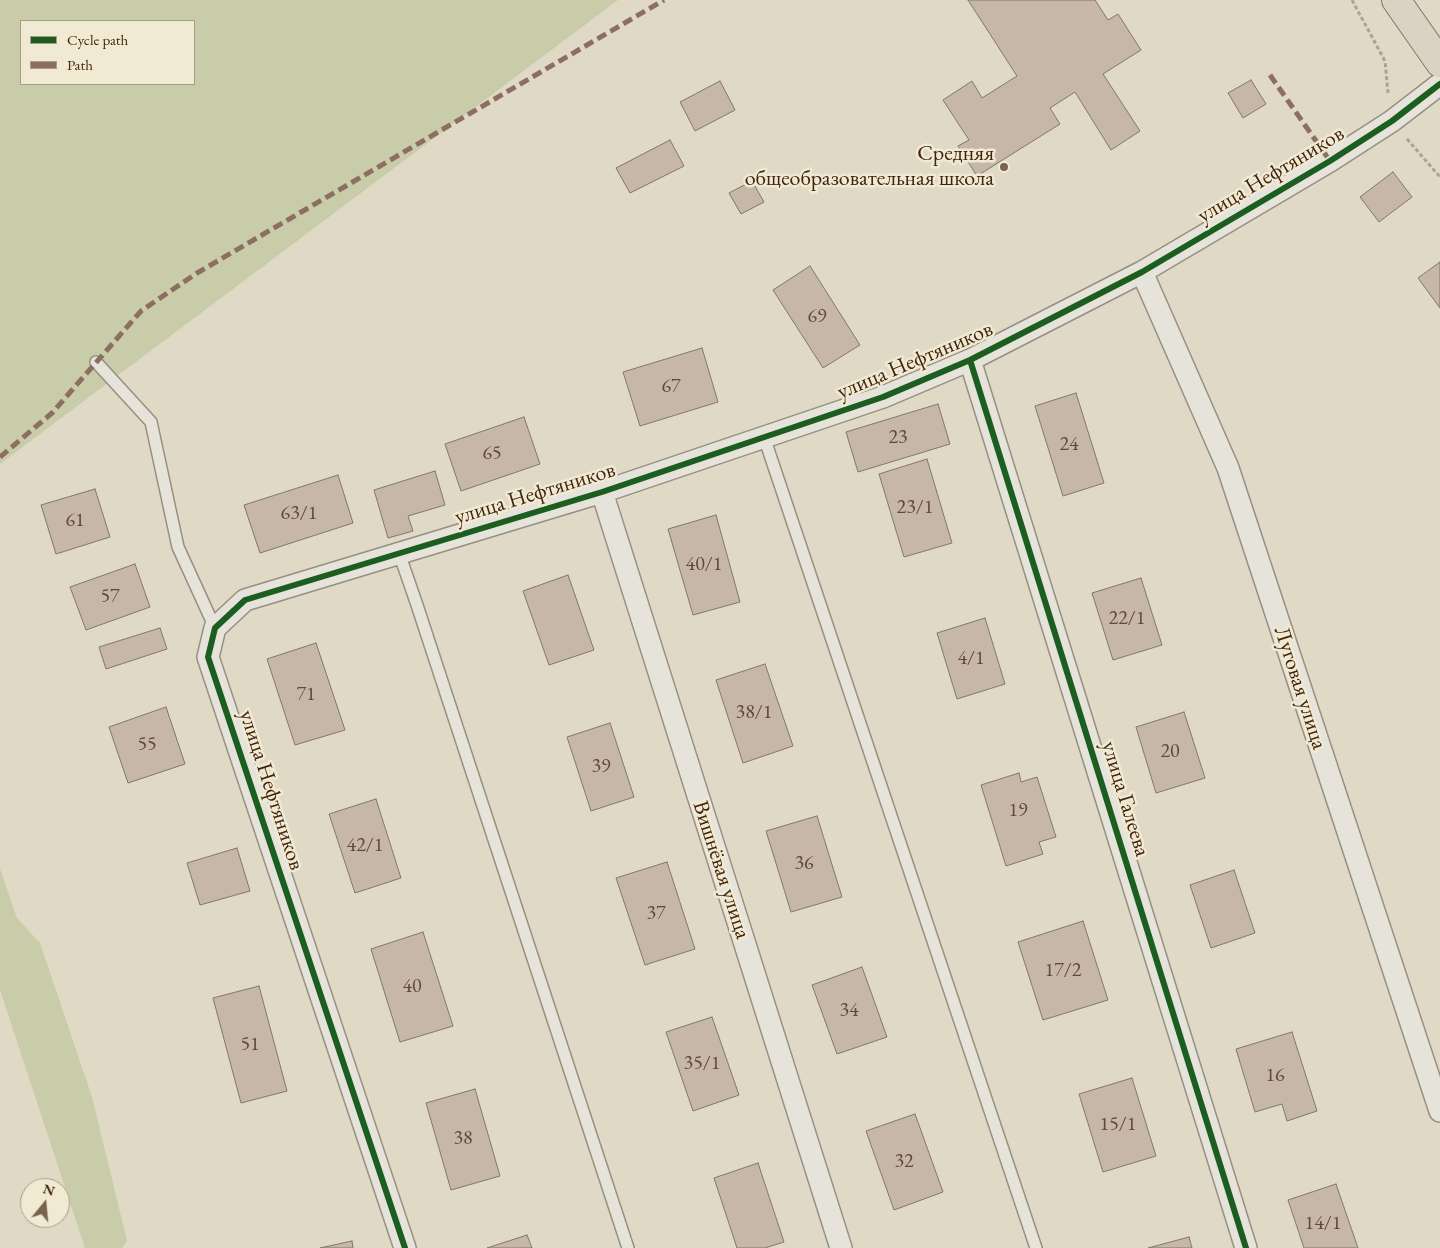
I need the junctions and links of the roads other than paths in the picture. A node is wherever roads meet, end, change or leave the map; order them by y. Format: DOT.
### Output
graph roads {
  1 [pos="1396,0"];
  2 [pos="1440,63"];
  3 [pos="1440,84"];
  4 [pos="1142,272"];
  5 [pos="970,360"];
  6 [pos="96,362"];
  7 [pos="764,437"];
  8 [pos="602,492"];
  9 [pos="399,553"];
  10 [pos="215,628"];
  11 [pos="1440,1111"];
  12 [pos="405,1248"];
  13 [pos="628,1248"];
  14 [pos="841,1248"];
  15 [pos="1036,1248"];
  16 [pos="1246,1248"];
  1 -- 2 [label="main road"];
  3 -- 4 [label="street, улица Нефтяников"];
  4 -- 5 [label="street, улица Нефтяников"];
  4 -- 11 [label="street, Луговая улица"];
  5 -- 7 [label="street, улица Нефтяников"];
  5 -- 16 [label="street, улица Галеева"];
  6 -- 10 [label="lane"];
  7 -- 8 [label="street, улица Нефтяников"];
  7 -- 15 [label="lane"];
  8 -- 9 [label="street, улица Нефтяников"];
  8 -- 14 [label="street, Вишнёвая улица"];
  9 -- 10 [label="street, улица Нефтяников"];
  9 -- 13 [label="lane"];
  10 -- 12 [label="street, улица Нефтяников"];
}
